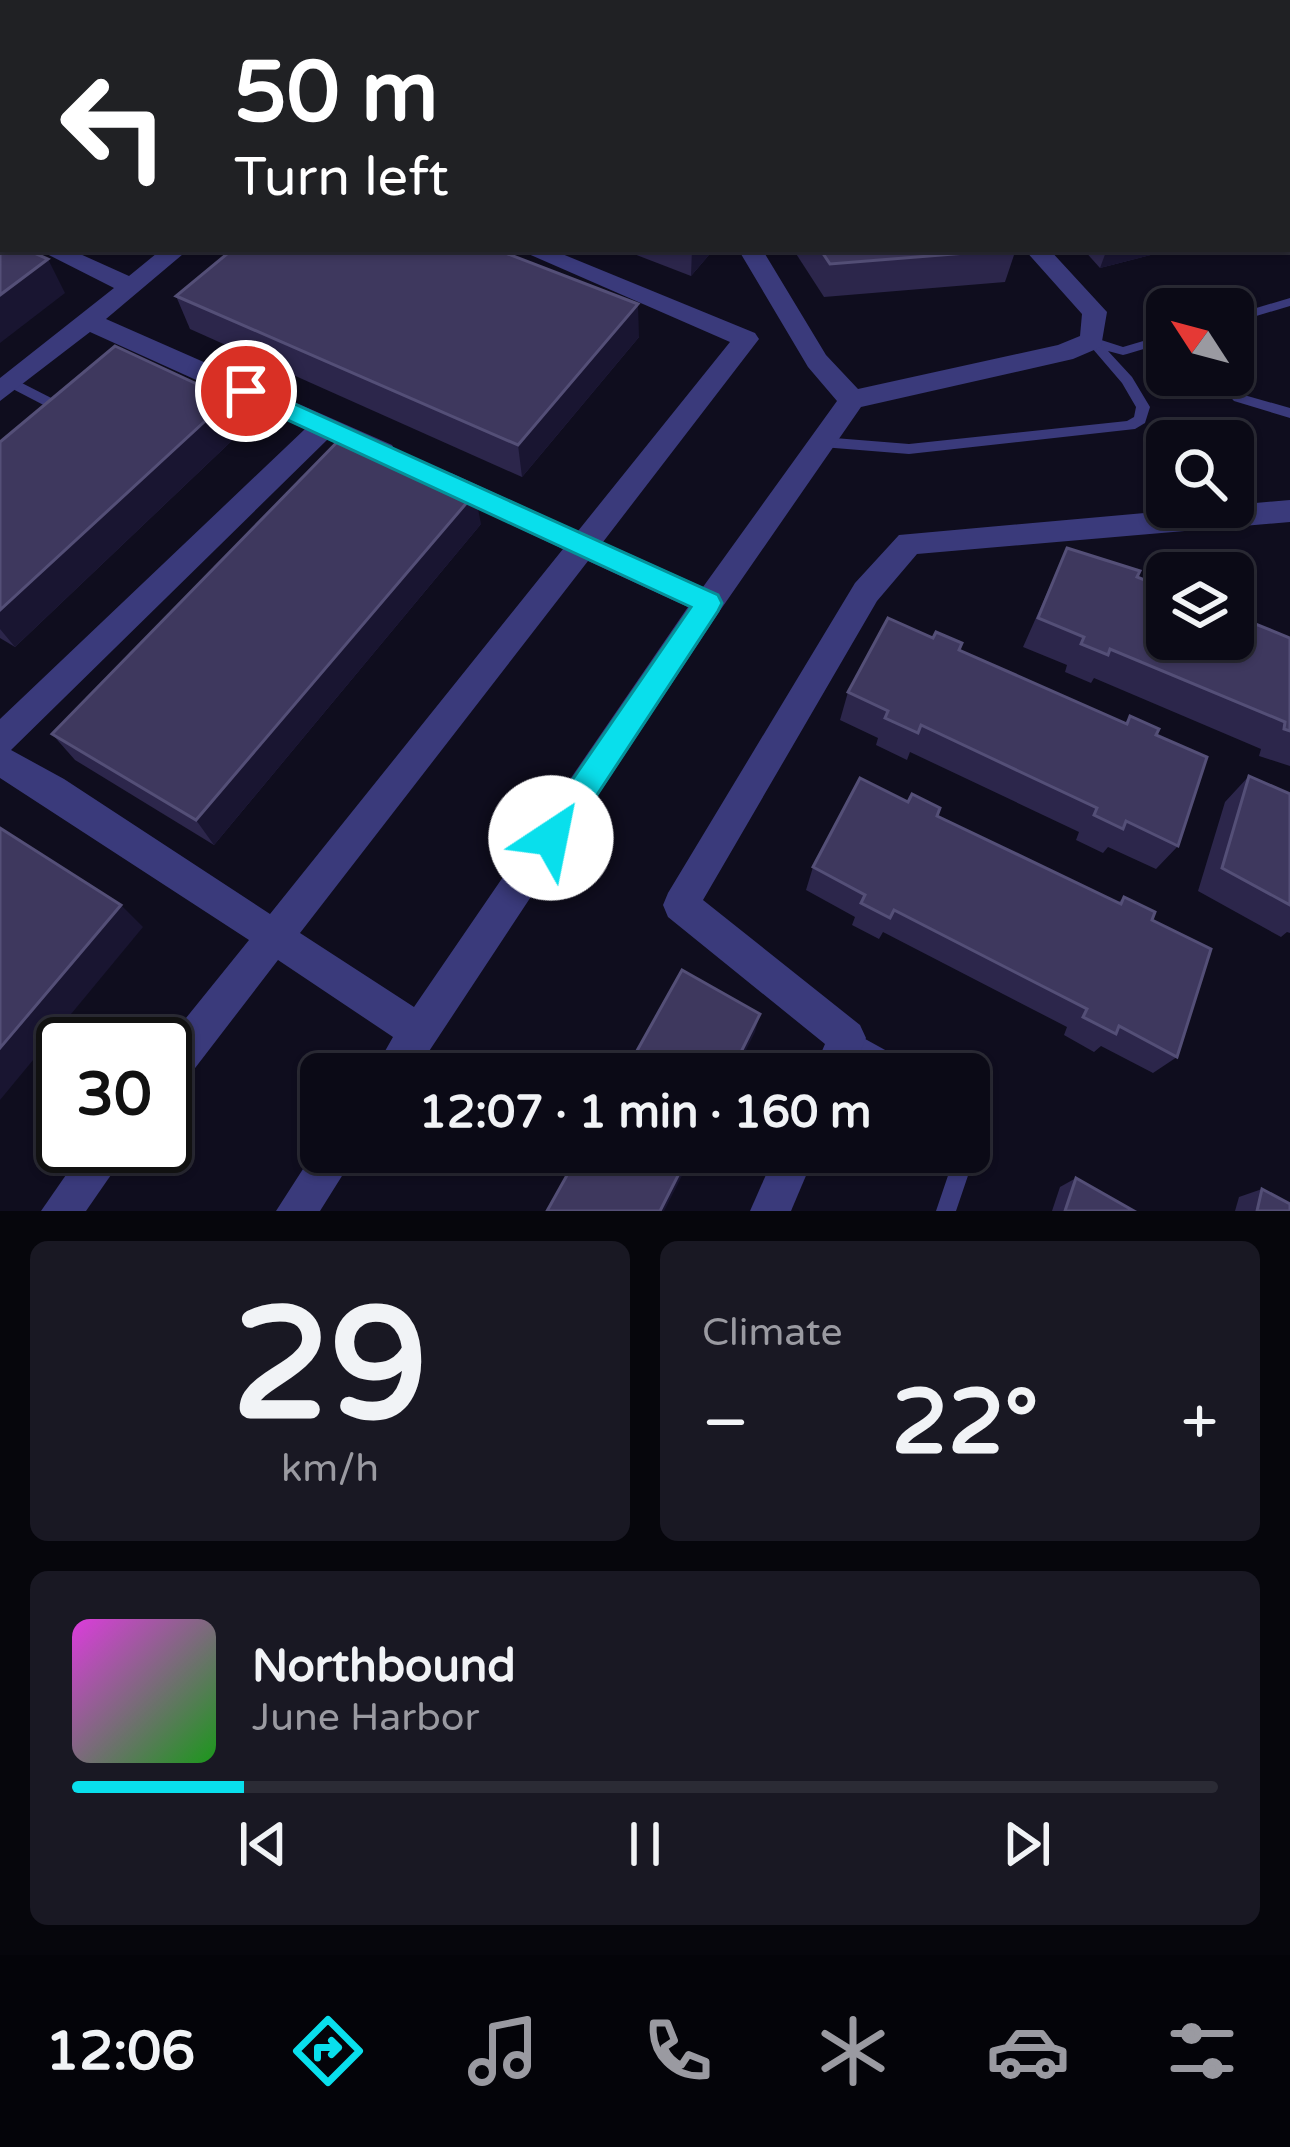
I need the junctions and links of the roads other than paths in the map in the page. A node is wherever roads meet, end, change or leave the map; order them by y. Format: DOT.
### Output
graph roads {
  1 [pos="56,252"];
  2 [pos="173,252"];
  3 [pos="536,252"];
  4 [pos="751,252"];
  5 [pos="1039,252"];
  6 [pos="131,286"];
  7 [pos="1290,302"];
  8 [pos="1254,313"];
  9 [pos="88,321"];
  10 [pos="1093,341"];
  11 [pos="1146,344"];
  12 [pos="6,387"];
  13 [pos="1237,396"];
  14 [pos="852,400"];
  15 [pos="67,412"];
  16 [pos="1290,413"];
  17 [pos="325,426"];
  18 [pos="822,442"];
  19 [pos="1290,511"];
  20 [pos="583,544"];
  21 [pos="709,603"];
  22 [pos="0,740"];
  23 [pos="0,761"];
  24 [pos="272,935"];
  25 [pos="420,1033"];
  26 [pos="847,1038"];
  27 [pos="192,1040"];
  28 [pos="406,1053"];
  29 [pos="840,1053"];
  30 [pos="873,1053"];
  31 [pos="90,1173"];
  32 [pos="322,1173"];
  33 [pos="787,1173"];
  34 [pos="959,1173"];
  35 [pos="61,1211"];
  36 [pos="296,1211"];
  37 [pos="770,1211"];
  38 [pos="946,1211"];
  1 -- 6 [label="street"];
  2 -- 6 [label="street"];
  3 -- 20 [label="street"];
  4 -- 14 [label="street"];
  5 -- 10 [label="street"];
  6 -- 9 [label="street"];
  7 -- 8 [label="lane"];
  9 -- 12 [label="street"];
  9 -- 17 [label="street"];
  10 -- 11 [label="lane"];
  10 -- 14 [label="street"];
  10 -- 18 [label="lane"];
  12 -- 15 [label="lane"];
  13 -- 16 [label="lane"];
  14 -- 18 [label="street"];
  17 -- 20 [label="street"];
  17 -- 22 [label="street"];
  18 -- 21 [label="street"];
  19 -- 26 [label="street"];
  20 -- 21 [label="street"];
  20 -- 24 [label="street"];
  21 -- 25 [label="street"];
  23 -- 24 [label="street"];
  24 -- 25 [label="street"];
  24 -- 27 [label="street"];
  25 -- 28 [label="street"];
  26 -- 29 [label="street"];
  26 -- 30 [label="lane"];
  31 -- 35 [label="street"];
  32 -- 36 [label="street"];
  33 -- 37 [label="street"];
  34 -- 38 [label="lane"];
}
